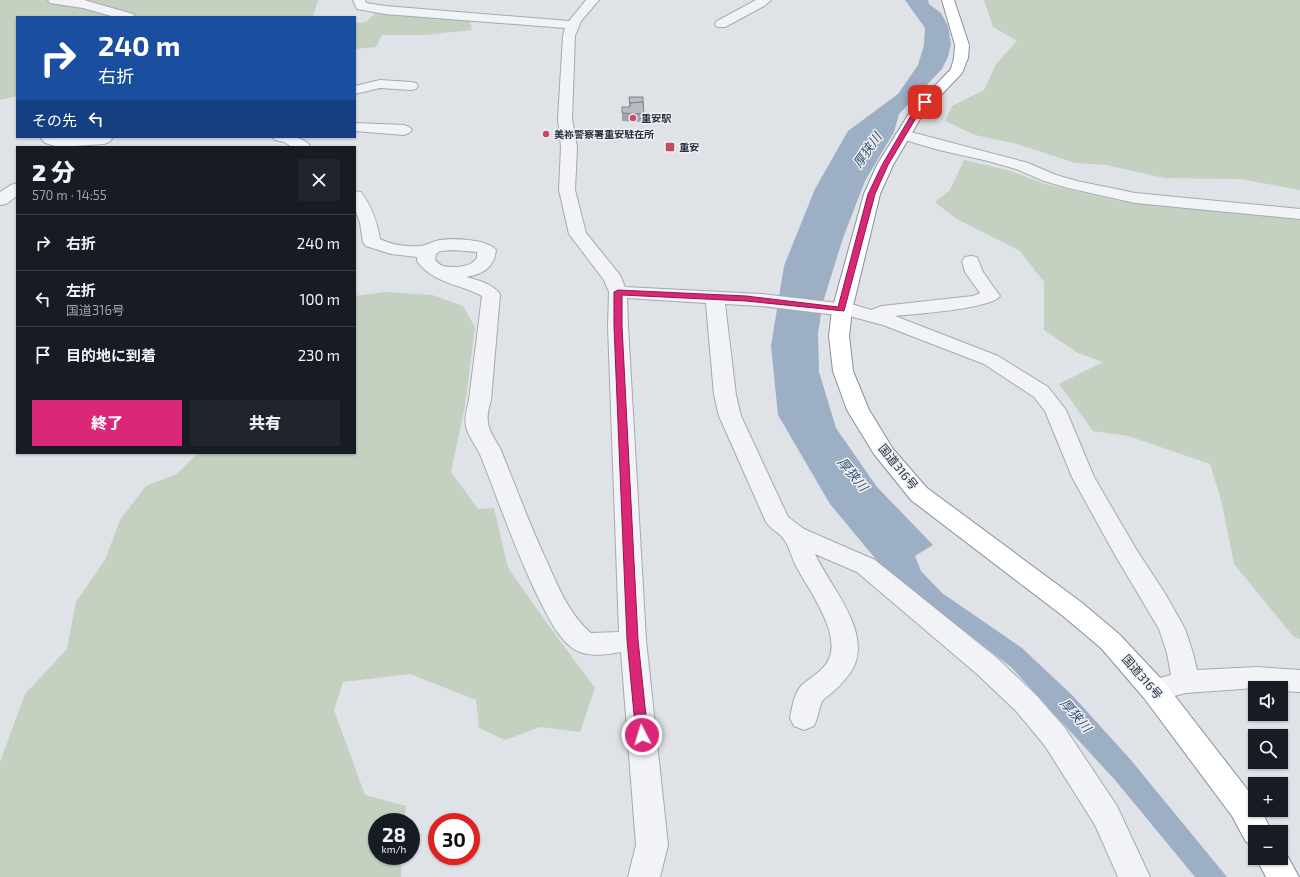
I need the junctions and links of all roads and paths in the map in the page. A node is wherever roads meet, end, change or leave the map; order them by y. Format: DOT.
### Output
graph roads {
  1 [pos="54,0"];
  2 [pos="359,0"];
  3 [pos="415,0"];
  4 [pos="593,0"];
  5 [pos="765,0"];
  6 [pos="948,0"];
  7 [pos="401,12"];
  8 [pos="126,16"];
  9 [pos="572,24"];
  10 [pos="721,24"];
  11 [pos="411,86"];
  12 [pos="356,90"];
  13 [pos="356,117"];
  14 [pos="356,127"];
  15 [pos="373,127"];
  16 [pos="404,130"];
  17 [pos="902,135"];
  18 [pos="49,138"];
  19 [pos="111,138"];
  20 [pos="284,138"];
  21 [pos="83,146"];
  22 [pos="301,146"];
  23 [pos="16,189"];
  24 [pos="356,197"];
  25 [pos="0,200"];
  26 [pos="1300,214"];
  27 [pos="972,261"];
  28 [pos="618,292"];
  29 [pos="715,297"];
  30 [pos="837,309"];
  31 [pos="874,315"];
  32 [pos="795,535"];
  33 [pos="633,640"];
  34 [pos="1300,681"];
  35 [pos="1186,682"];
  36 [pos="1154,690"];
  37 [pos="804,718"];
  38 [pos="1253,825"];
  39 [pos="1276,865"];
  40 [pos="644,877"];
  41 [pos="1134,877"];
  42 [pos="1283,877"];
  1 -- 8 [label="street"];
  2 -- 7 [label="street"];
  3 -- 7 [label="street"];
  4 -- 9 [label="street"];
  5 -- 10 [label="street"];
  6 -- 17 [label="highway, 国道316号"];
  7 -- 9 [label="street"];
  9 -- 28 [label="street"];
  11 -- 12 [label="street"];
  13 -- 15 [label="street"];
  14 -- 15 [label="street"];
  15 -- 16 [label="street"];
  17 -- 26 [label="street"];
  17 -- 30 [label="highway, 国道316号"];
  18 -- 19 [label="street"];
  19 -- 21 [label="street"];
  20 -- 22 [label="street"];
  23 -- 25 [label="street"];
  24 -- 33 [label="street"];
  27 -- 31 [label="street"];
  28 -- 29 [label="street"];
  28 -- 33 [label="street"];
  29 -- 30 [label="street"];
  29 -- 32 [label="street"];
  30 -- 31 [label="street"];
  30 -- 36 [label="highway, 国道316号"];
  31 -- 35 [label="street"];
  32 -- 37 [label="street"];
  32 -- 41 [label="street"];
  33 -- 40 [label="street"];
  34 -- 35 [label="street"];
  35 -- 36 [label="street"];
  36 -- 38 [label="highway, 国道316号"];
  39 -- 42 [label="highway"];
}
